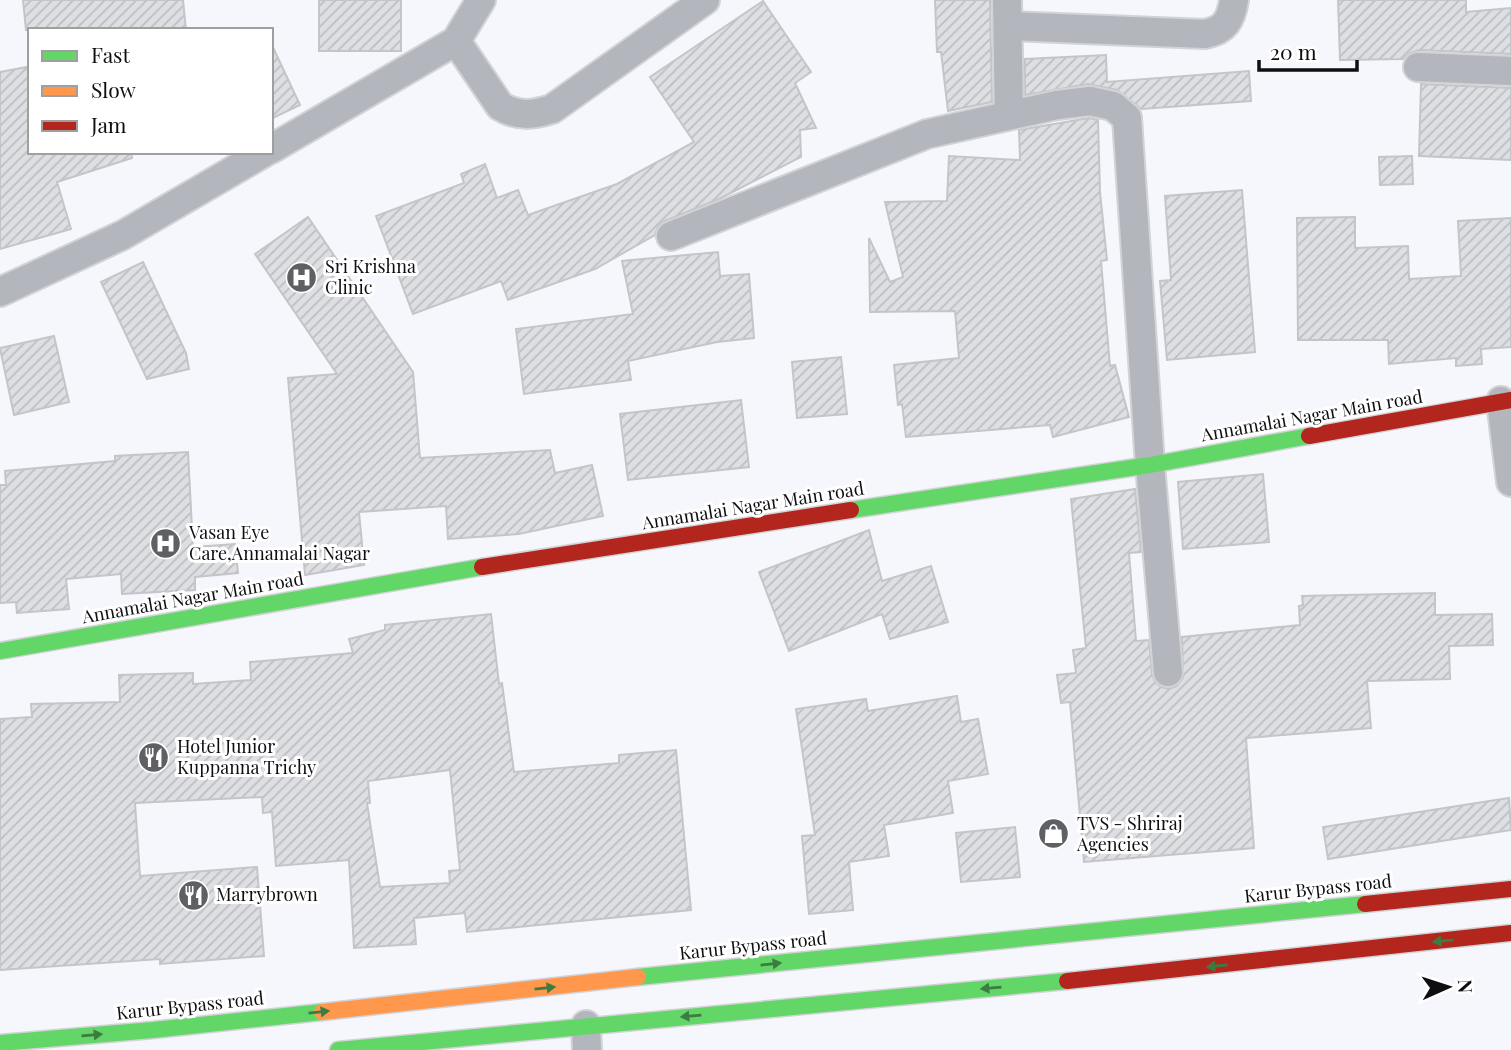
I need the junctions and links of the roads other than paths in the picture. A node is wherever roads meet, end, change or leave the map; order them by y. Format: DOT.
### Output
graph roads {
  1 [pos="481,0"];
  2 [pos="705,0"];
  3 [pos="1234,0"];
  4 [pos="1007,13"];
  5 [pos="456,41"];
  6 [pos="1418,67"];
  7 [pos="1511,71"];
  8 [pos="1009,115"];
  9 [pos="273,148"];
  10 [pos="262,154"];
  11 [pos="671,236"];
  12 [pos="0,292"];
  13 [pos="1506,401"];
  14 [pos="1150,465"];
  15 [pos="1511,482"];
  16 [pos="0,651"];
  17 [pos="1168,672"];
  18 [pos="1511,889"];
  19 [pos="1511,933"];
  20 [pos="587,1038"];
  21 [pos="0,1043"];
  22 [pos="338,1050"];
  1 -- 5 [label="street"];
  2 -- 5 [label="street"];
  3 -- 4 [label="street"];
  4 -- 8 [label="street"];
  5 -- 9 [label="street"];
  6 -- 7 [label="street"];
  8 -- 11 [label="street"];
  8 -- 14 [label="street"];
  10 -- 12 [label="street"];
  13 -- 14 [label="main road, Annamalai Nagar Main road"];
  13 -- 15 [label="street"];
  14 -- 16 [label="main road, Annamalai Nagar Main road"];
  14 -- 17 [label="street"];
  21 -- 18 [label="main road, Karur Bypass road, one-way"];
  19 -- 20 [label="main road, one-way"];
  20 -- 22 [label="main road"];
}
